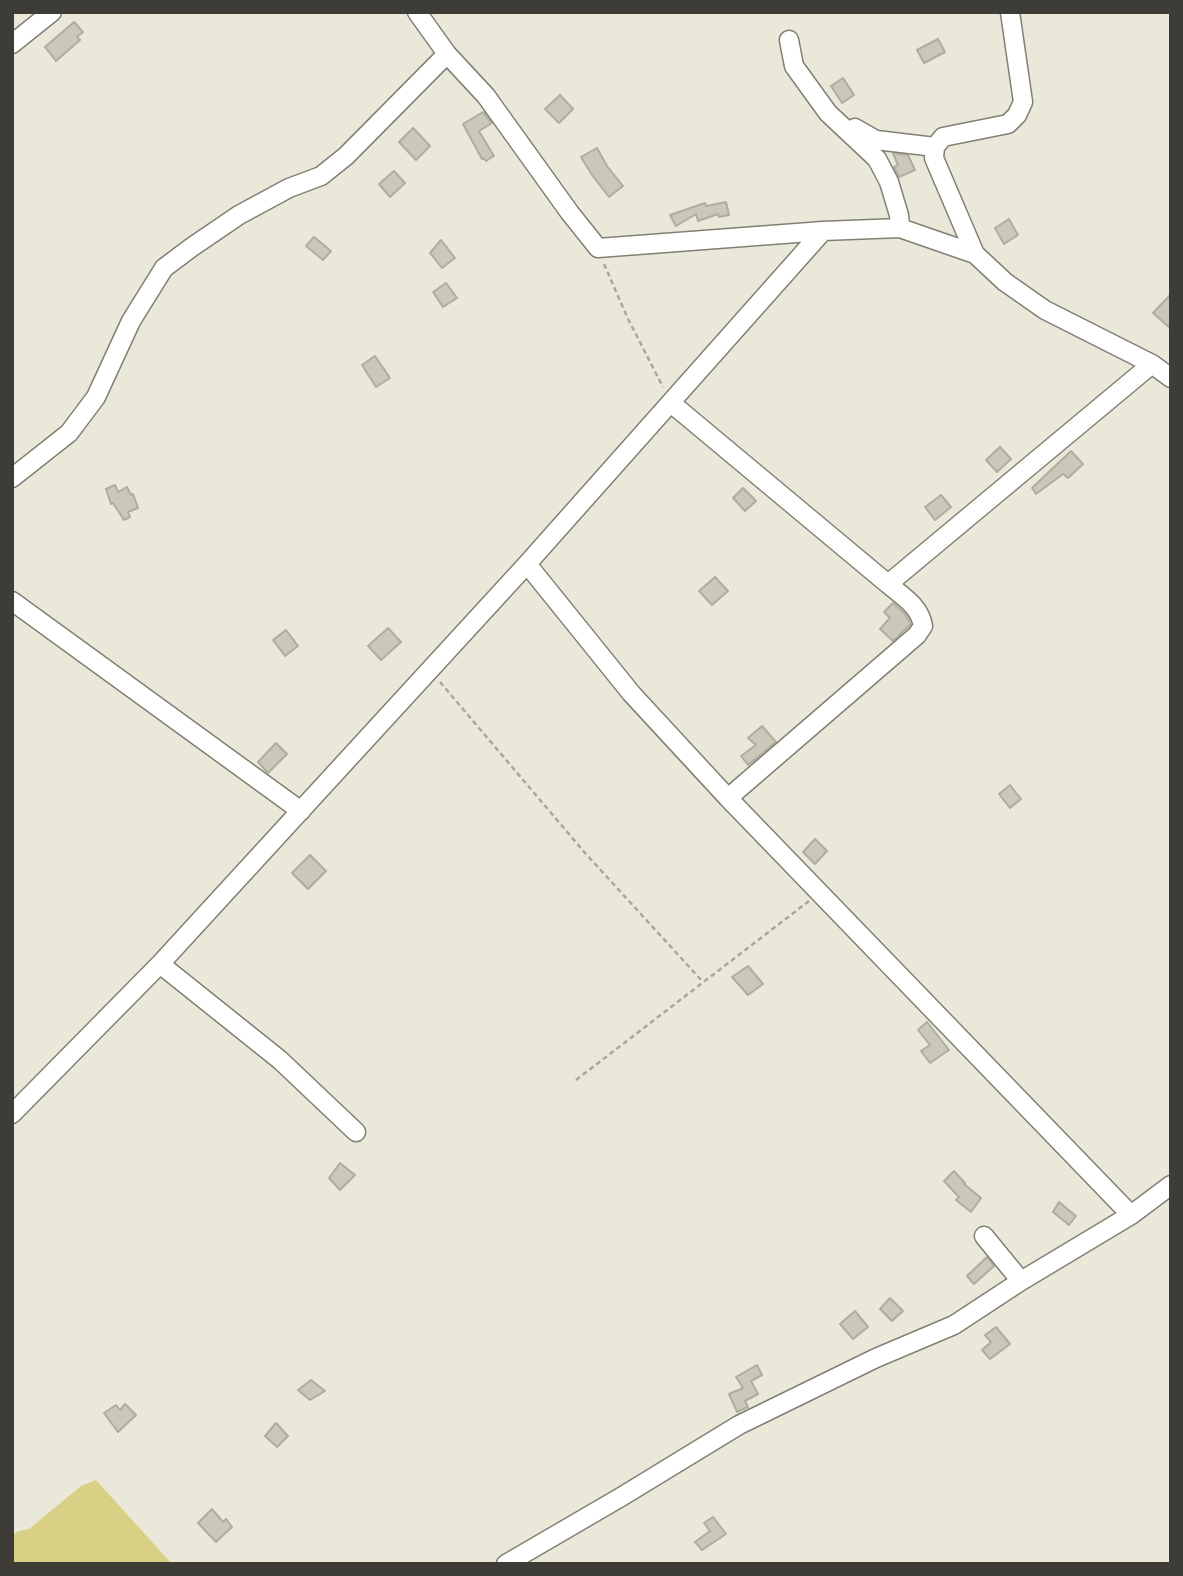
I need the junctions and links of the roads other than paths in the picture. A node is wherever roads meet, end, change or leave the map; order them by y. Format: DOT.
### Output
graph roads {
  1 [pos="52,12"];
  2 [pos="417,12"];
  3 [pos="1010,12"];
  4 [pos="789,40"];
  5 [pos="12,44"];
  6 [pos="447,54"];
  7 [pos="828,113"];
  8 [pos="935,148"];
  9 [pos="900,228"];
  10 [pos="823,231"];
  11 [pos="975,254"];
  12 [pos="1152,364"];
  13 [pos="1171,378"];
  14 [pos="671,403"];
  15 [pos="12,478"];
  16 [pos="527,564"];
  17 [pos="888,584"];
  18 [pos="12,601"];
  19 [pos="728,798"];
  20 [pos="301,811"];
  21 [pos="160,964"];
  22 [pos="12,1114"];
  23 [pos="356,1132"];
  24 [pos="1171,1185"];
  25 [pos="1131,1215"];
  26 [pos="984,1236"];
  27 [pos="1021,1281"];
  28 [pos="506,1564"];
  1 -- 5 [label="street"];
  2 -- 6 [label="street"];
  3 -- 8 [label="street"];
  4 -- 7 [label="street"];
  6 -- 10 [label="street"];
  6 -- 15 [label="street"];
  7 -- 8 [label="street"];
  7 -- 9 [label="street"];
  8 -- 11 [label="street"];
  9 -- 10 [label="street"];
  9 -- 11 [label="street"];
  10 -- 14 [label="street"];
  11 -- 12 [label="street"];
  12 -- 13 [label="street"];
  12 -- 17 [label="street"];
  14 -- 16 [label="street"];
  14 -- 17 [label="street"];
  16 -- 19 [label="street"];
  16 -- 20 [label="street"];
  17 -- 19 [label="street"];
  18 -- 20 [label="street"];
  19 -- 25 [label="street"];
  20 -- 21 [label="street"];
  21 -- 22 [label="street"];
  21 -- 23 [label="street"];
  24 -- 25 [label="street"];
  25 -- 27 [label="street"];
  26 -- 27 [label="street"];
  27 -- 28 [label="street"];
}
